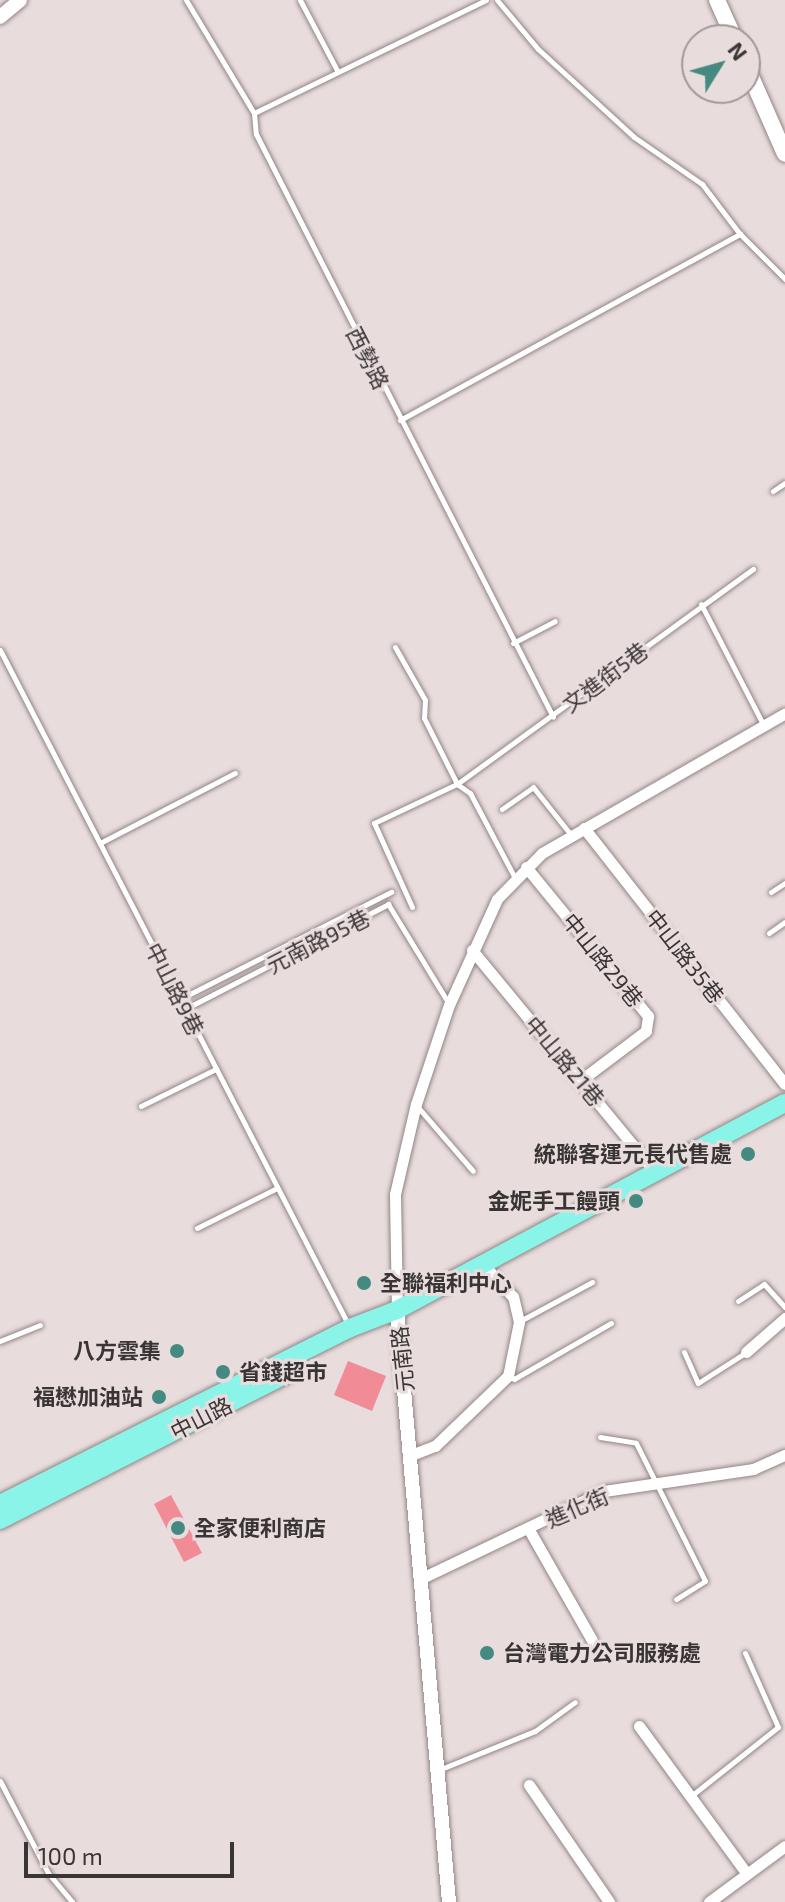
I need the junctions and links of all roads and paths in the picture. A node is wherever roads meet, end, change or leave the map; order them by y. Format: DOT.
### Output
graph roads {
  1 [pos="20,0"];
  2 [pos="186,0"];
  3 [pos="300,0"];
  4 [pos="486,0"];
  5 [pos="497,0"];
  6 [pos="717,0"];
  7 [pos="0,17"];
  8 [pos="728,24"];
  9 [pos="338,72"];
  10 [pos="761,99"];
  11 [pos="254,113"];
  12 [pos="785,154"];
  13 [pos="740,234"];
  14 [pos="785,279"];
  15 [pos="400,420"];
  16 [pos="785,483"];
  17 [pos="773,491"];
  18 [pos="753,569"];
  19 [pos="701,604"];
  20 [pos="555,621"];
  21 [pos="513,643"];
  22 [pos="395,647"];
  23 [pos="0,650"];
  24 [pos="785,713"];
  25 [pos="553,717"];
  26 [pos="764,725"];
  27 [pos="235,773"];
  28 [pos="457,784"];
  29 [pos="502,809"];
  30 [pos="584,828"];
  31 [pos="571,836"];
  32 [pos="100,843"];
  33 [pos="526,867"];
  34 [pos="515,878"];
  35 [pos="785,883"];
  36 [pos="391,892"];
  37 [pos="771,892"];
  38 [pos="412,907"];
  39 [pos="785,922"];
  40 [pos="769,933"];
  41 [pos="472,950"];
  42 [pos="180,999"];
  43 [pos="449,1005"];
  44 [pos="185,1009"];
  45 [pos="216,1069"];
  46 [pos="581,1080"];
  47 [pos="785,1084"];
  48 [pos="785,1103"];
  49 [pos="416,1104"];
  50 [pos="141,1106"];
  51 [pos="473,1171"];
  52 [pos="655,1172"];
  53 [pos="277,1188"];
  54 [pos="197,1228"];
  55 [pos="483,1264"];
  56 [pos="592,1282"];
  57 [pos="738,1301"];
  58 [pos="785,1307"];
  59 [pos="397,1310"];
  60 [pos="785,1318"];
  61 [pos="519,1322"];
  62 [pos="611,1323"];
  63 [pos="40,1325"];
  64 [pos="350,1328"];
  65 [pos="0,1341"];
  66 [pos="684,1352"];
  67 [pos="746,1352"];
  68 [pos="508,1376"];
  69 [pos="600,1437"];
  70 [pos="411,1455"];
  71 [pos="785,1455"];
  72 [pos="658,1485"];
  73 [pos="0,1504"];
  74 [pos="0,1520"];
  75 [pos="528,1528"];
  76 [pos="424,1577"];
  77 [pos="676,1599"];
  78 [pos="592,1640"];
  79 [pos="745,1653"];
  80 [pos="575,1702"];
  81 [pos="639,1726"];
  82 [pos="440,1769"];
  83 [pos="0,1781"];
  84 [pos="529,1785"];
  85 [pos="690,1796"];
  86 [pos="785,1846"];
  87 [pos="747,1874"];
  88 [pos="72,1902"];
  89 [pos="449,1902"];
  90 [pos="609,1902"];
  91 [pos="709,1902"];
  1 -- 7 [label="street"];
  2 -- 11 [label="lane, 西勢路"];
  3 -- 9 [label="lane"];
  4 -- 9 [label="lane"];
  5 -- 13 [label="lane"];
  6 -- 8 [label="main road"];
  9 -- 11 [label="lane"];
  10 -- 12 [label="main road"];
  11 -- 15 [label="lane, 西勢路"];
  13 -- 14 [label="lane"];
  13 -- 15 [label="lane"];
  15 -- 21 [label="lane, 西勢路"];
  16 -- 17 [label="lane"];
  18 -- 19 [label="lane, 文進街5巷"];
  19 -- 25 [label="lane, 文進街5巷"];
  19 -- 26 [label="lane"];
  20 -- 21 [label="lane"];
  21 -- 25 [label="lane, 西勢路"];
  22 -- 28 [label="lane"];
  23 -- 32 [label="lane, 中山路9巷"];
  24 -- 26 [label="street"];
  25 -- 28 [label="lane, 文進街5巷"];
  26 -- 30 [label="street"];
  27 -- 32 [label="lane"];
  28 -- 34 [label="lane"];
  28 -- 38 [label="lane, 文進街5巷"];
  29 -- 31 [label="lane"];
  30 -- 31 [label="street, 元南路"];
  30 -- 47 [label="street, 中山路35巷"];
  31 -- 33 [label="street, 元南路"];
  32 -- 42 [label="lane, 中山路9巷"];
  33 -- 34 [label="street, 元南路"];
  33 -- 46 [label="street, 中山路29巷"];
  34 -- 41 [label="street, 元南路"];
  35 -- 37 [label="lane"];
  36 -- 42 [label="lane"];
  39 -- 40 [label="lane"];
  41 -- 43 [label="street, 元南路"];
  41 -- 46 [label="street, 中山路21巷"];
  42 -- 44 [label="lane, 中山路9巷"];
  43 -- 44 [label="lane, 元南路95巷"];
  43 -- 49 [label="street, 元南路"];
  44 -- 45 [label="lane, 中山路9巷"];
  45 -- 50 [label="lane"];
  45 -- 53 [label="lane, 中山路9巷"];
  46 -- 52 [label="street, 中山路21巷"];
  48 -- 52 [label="main road, 中山路"];
  49 -- 51 [label="lane"];
  49 -- 59 [label="street, 元南路"];
  52 -- 55 [label="main road, 中山路"];
  53 -- 54 [label="lane"];
  53 -- 64 [label="lane, 中山路9巷"];
  55 -- 59 [label="main road, 中山路"];
  55 -- 61 [label="street"];
  56 -- 61 [label="lane"];
  57 -- 58 [label="lane"];
  59 -- 64 [label="main road, 中山路"];
  59 -- 70 [label="street, 元南路"];
  59 -- 74 [label="main road, 中山路"];
  60 -- 67 [label="street"];
  61 -- 68 [label="street"];
  62 -- 68 [label="lane"];
  63 -- 65 [label="lane"];
  64 -- 73 [label="main road, 中山路"];
  66 -- 67 [label="lane"];
  68 -- 70 [label="street"];
  69 -- 72 [label="lane"];
  70 -- 76 [label="street, 元南路"];
  71 -- 72 [label="street, 進化街"];
  72 -- 75 [label="street, 進化街"];
  72 -- 77 [label="lane"];
  75 -- 76 [label="street, 進化街"];
  75 -- 78 [label="street"];
  76 -- 82 [label="street, 元南路"];
  79 -- 85 [label="lane"];
  80 -- 82 [label="lane"];
  81 -- 85 [label="street"];
  82 -- 89 [label="street, 元南路"];
  83 -- 88 [label="lane"];
  84 -- 90 [label="street"];
  85 -- 87 [label="street"];
  86 -- 87 [label="street"];
  87 -- 91 [label="street"];
}
